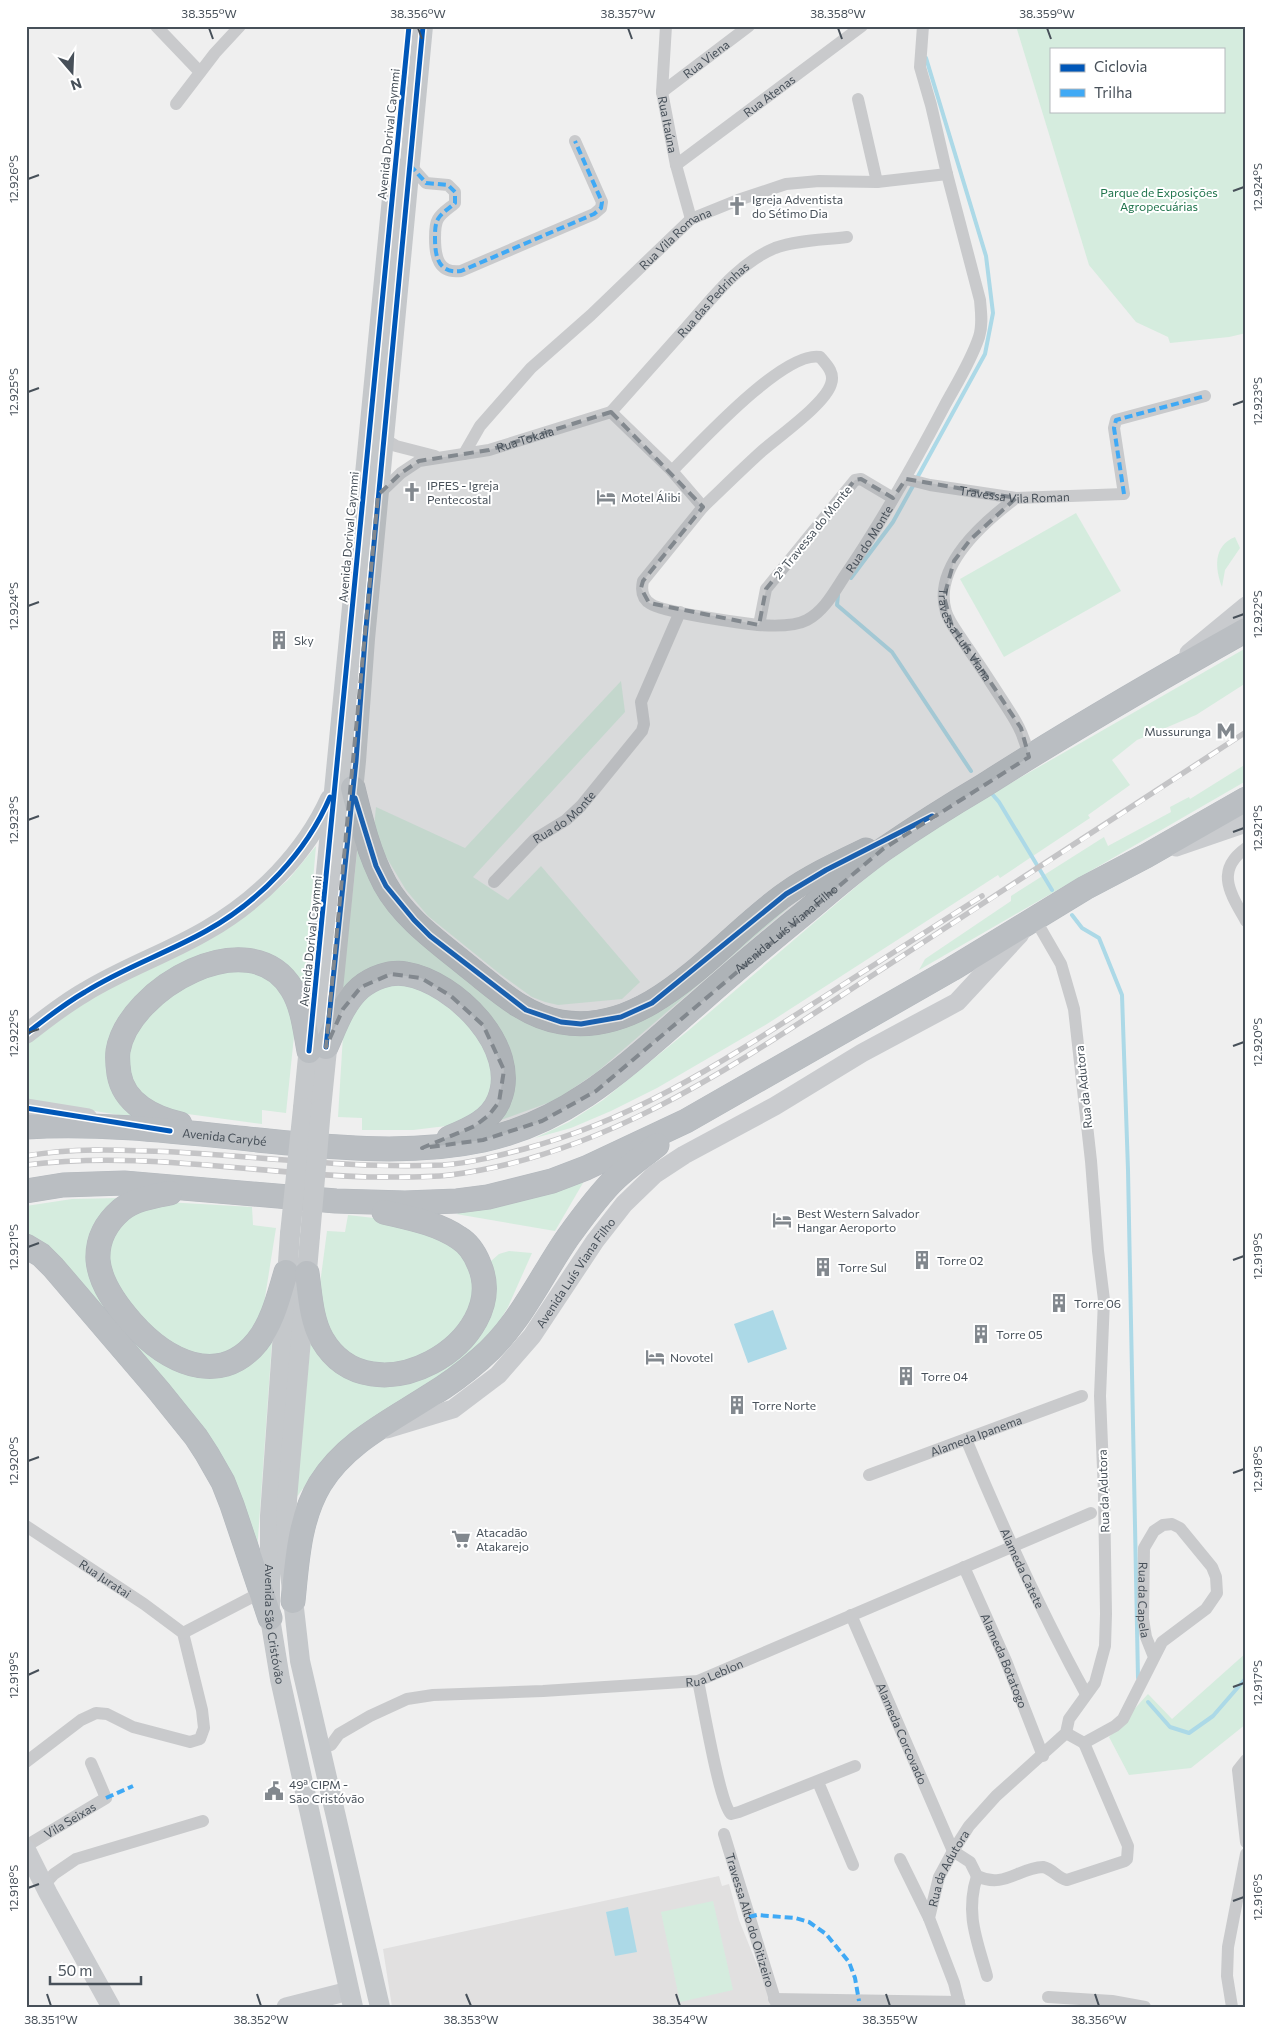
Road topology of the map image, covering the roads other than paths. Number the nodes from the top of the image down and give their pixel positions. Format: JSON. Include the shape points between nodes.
{"nodes":[{"id":1,"x":156,"y":26,"type":"edge"},
{"id":2,"x":240,"y":26,"type":"edge"},
{"id":3,"x":409,"y":26,"type":"edge"},
{"id":4,"x":422,"y":26,"type":"edge"},
{"id":5,"x":666,"y":26,"type":"edge"},
{"id":6,"x":748,"y":26,"type":"edge"},
{"id":7,"x":862,"y":26,"type":"edge"},
{"id":8,"x":923,"y":27,"type":"edge"},
{"id":9,"x":200,"y":72,"type":"junction"},
{"id":10,"x":662,"y":92,"type":"junction"},
{"id":11,"x":858,"y":99,"type":"dead end"},
{"id":12,"x":176,"y":104,"type":"dead end"},
{"id":13,"x":575,"y":141,"type":"dead end"},
{"id":14,"x":409,"y":164,"type":"junction"},
{"id":15,"x":676,"y":165,"type":"junction"},
{"id":16,"x":947,"y":174,"type":"junction"},
{"id":17,"x":877,"y":182,"type":"junction"},
{"id":18,"x":691,"y":219,"type":"junction"},
{"id":19,"x":847,"y":237,"type":"dead end"},
{"id":20,"x":1205,"y":396,"type":"dead end"},
{"id":21,"x":611,"y":412,"type":"junction"},
{"id":22,"x":384,"y":439,"type":"junction"},
{"id":23,"x":464,"y":454,"type":"junction"},
{"id":24,"x":438,"y":457,"type":"junction"},
{"id":25,"x":672,"y":471,"type":"junction"},
{"id":26,"x":910,"y":480,"type":"junction"},
{"id":27,"x":378,"y":495,"type":"junction"},
{"id":28,"x":893,"y":498,"type":"junction"},
{"id":29,"x":1016,"y":498,"type":"junction"},
{"id":30,"x":703,"y":507,"type":"junction"},
{"id":31,"x":1246,"y":606,"type":"edge"},
{"id":32,"x":680,"y":612,"type":"junction"},
{"id":33,"x":759,"y":625,"type":"junction"},
{"id":34,"x":1246,"y":630,"type":"edge"},
{"id":35,"x":1146,"y":686,"type":"junction"},
{"id":36,"x":1029,"y":757,"type":"junction"},
{"id":37,"x":344,"y":787,"type":"junction"},
{"id":38,"x":1246,"y":799,"type":"edge"},
{"id":39,"x":932,"y":816,"type":"junction"},
{"id":40,"x":1246,"y":823,"type":"edge"},
{"id":41,"x":1246,"y":848,"type":"edge"},
{"id":42,"x":1146,"y":856,"type":"junction"},
{"id":43,"x":494,"y":882,"type":"dead end"},
{"id":44,"x":1032,"y":921,"type":"junction"},
{"id":45,"x":1246,"y":921,"type":"edge"},
{"id":46,"x":26,"y":1034,"type":"edge"},
{"id":47,"x":318,"y":1049,"type":"junction"},
{"id":48,"x":26,"y":1108,"type":"edge"},
{"id":49,"x":312,"y":1108,"type":"junction"},
{"id":50,"x":686,"y":1121,"type":"junction"},
{"id":51,"x":26,"y":1127,"type":"edge"},
{"id":52,"x":170,"y":1131,"type":"junction"},
{"id":53,"x":238,"y":1138,"type":"junction"},
{"id":54,"x":422,"y":1148,"type":"junction"},
{"id":55,"x":194,"y":1188,"type":"junction"},
{"id":56,"x":26,"y":1191,"type":"edge"},
{"id":57,"x":336,"y":1201,"type":"junction"},
{"id":58,"x":26,"y":1246,"type":"edge"},
{"id":59,"x":296,"y":1272,"type":"junction"},
{"id":60,"x":1082,"y":1396,"type":"dead end"},
{"id":61,"x":362,"y":1439,"type":"junction"},
{"id":62,"x":966,"y":1439,"type":"junction"},
{"id":63,"x":869,"y":1475,"type":"dead end"},
{"id":64,"x":1091,"y":1513,"type":"dead end"},
{"id":65,"x":26,"y":1526,"type":"edge"},
{"id":66,"x":1012,"y":1546,"type":"junction"},
{"id":67,"x":964,"y":1567,"type":"junction"},
{"id":68,"x":260,"y":1593,"type":"junction"},
{"id":69,"x":293,"y":1601,"type":"junction"},
{"id":70,"x":851,"y":1615,"type":"junction"},
{"id":71,"x":270,"y":1618,"type":"junction"},
{"id":72,"x":183,"y":1633,"type":"junction"},
{"id":73,"x":1154,"y":1657,"type":"junction"},
{"id":74,"x":698,"y":1681,"type":"junction"},
{"id":75,"x":1086,"y":1694,"type":"junction"},
{"id":76,"x":1066,"y":1733,"type":"junction"},
{"id":77,"x":1084,"y":1743,"type":"junction"},
{"id":78,"x":321,"y":1748,"type":"junction"},
{"id":79,"x":1043,"y":1756,"type":"junction"},
{"id":80,"x":1246,"y":1760,"type":"edge"},
{"id":81,"x":26,"y":1762,"type":"edge"},
{"id":82,"x":91,"y":1763,"type":"dead end"},
{"id":83,"x":855,"y":1766,"type":"dead end"},
{"id":84,"x":818,"y":1782,"type":"junction"},
{"id":85,"x":203,"y":1821,"type":"dead end"},
{"id":86,"x":724,"y":1834,"type":"dead end"},
{"id":87,"x":1246,"y":1842,"type":"edge"},
{"id":88,"x":26,"y":1847,"type":"edge"},
{"id":89,"x":953,"y":1851,"type":"junction"},
{"id":90,"x":1246,"y":1854,"type":"edge"},
{"id":91,"x":900,"y":1859,"type":"dead end"},
{"id":92,"x":853,"y":1865,"type":"dead end"},
{"id":93,"x":26,"y":1876,"type":"edge"},
{"id":94,"x":977,"y":1876,"type":"junction"},
{"id":95,"x":46,"y":1889,"type":"junction"},
{"id":96,"x":929,"y":1918,"type":"junction"},
{"id":97,"x":987,"y":1976,"type":"dead end"},
{"id":98,"x":1048,"y":1997,"type":"dead end"},
{"id":99,"x":351,"y":1999,"type":"edge"},
{"id":100,"x":776,"y":2003,"type":"edge"},
{"id":101,"x":1112,"y":2004,"type":"edge"},
{"id":102,"x":960,"y":2005,"type":"edge"},
{"id":103,"x":111,"y":2007,"type":"edge"},
{"id":104,"x":286,"y":2007,"type":"edge"},
{"id":105,"x":380,"y":2007,"type":"edge"},
{"id":106,"x":1145,"y":2007,"type":"edge"},
{"id":107,"x":1232,"y":2007,"type":"edge"}],
"edges":[{"from":1,"to":9,"type":"street"},
{"from":2,"to":9,"type":"street"},
{"from":3,"to":37,"type":"main road","name":"Avenida Dorival Caymmi"},
{"from":4,"to":14,"type":"main road","name":"Avenida Dorival Caymmi"},
{"from":5,"to":10,"type":"street","name":"Rua Itaúna"},
{"from":6,"to":10,"type":"street","name":"Rua Viena"},
{"from":7,"to":15,"type":"street","name":"Rua Atenas"},
{"from":8,"to":16,"type":"street","via":[[920,67]]},
{"from":9,"to":12,"type":"street"},
{"from":10,"to":15,"type":"street","name":"Rua Itaúna"},
{"from":11,"to":17,"type":"street"},
{"from":13,"to":14,"type":"street","via":[[602,202],[601,208],[594,214],[455,272],[446,269],[436,259],[435,251],[437,219],[455,203],[455,192],[448,185],[426,183]]},
{"from":14,"to":22,"type":"main road","name":"Avenida Dorival Caymmi"},
{"from":15,"to":18,"type":"street","name":"Rua Itaúna"},
{"from":16,"to":17,"type":"street","name":"Rua Vila Romana"},
{"from":16,"to":26,"type":"street","name":"Rua do Monte","via":[[980,300],[980,336]]},
{"from":17,"to":18,"type":"street","name":"Rua Vila Romana","via":[[786,184]]},
{"from":18,"to":23,"type":"street","name":"Rua Vila Romana","via":[[531,368],[480,426]]},
{"from":19,"to":21,"type":"street","name":"Rua das Pedrinhas","via":[[789,244],[764,254],[742,269],[721,288]]},
{"from":20,"to":29,"type":"street","name":"Travessa Vila Roman","via":[[1116,420],[1114,428],[1124,494]]},
{"from":21,"to":23,"type":"street","name":"Rua Tokaia","via":[[511,444]]},
{"from":21,"to":25,"type":"street"},
{"from":22,"to":24,"type":"street","name":"Rua Tokaia","via":[[396,446]]},
{"from":22,"to":27,"type":"main road","name":"Avenida Dorival Caymmi"},
{"from":23,"to":24,"type":"street","name":"Rua Tokaia"},
{"from":24,"to":27,"type":"street","name":"Rua Tokaia","via":[[409,467]]},
{"from":25,"to":30,"type":"street"},
{"from":25,"to":30,"type":"street","via":[[749,395],[791,364],[814,356],[820,357],[830,368],[832,382],[822,398]]},
{"from":26,"to":28,"type":"street","name":"Rua do Monte"},
{"from":26,"to":29,"type":"street","name":"Travessa Vila Roman"},
{"from":27,"to":37,"type":"main road","name":"Avenida Dorival Caymmi"},
{"from":28,"to":33,"type":"street","name":"Rua do Monte","via":[[825,605],[798,624]]},
{"from":28,"to":33,"type":"street","name":"2ª Travessa do Monte","via":[[861,479],[855,480],[766,589]]},
{"from":29,"to":36,"type":"street","name":"Travessa Luís Viana","via":[[987,520],[954,561],[945,584],[944,597],[951,623],[1021,728]]},
{"from":30,"to":32,"type":"street","name":"Rua do Monte","via":[[643,581],[644,596],[649,603]]},
{"from":31,"to":35,"type":"main road","name":"Avenida Luís Viana Filho"},
{"from":32,"to":33,"type":"street","name":"Rua do Monte"},
{"from":32,"to":43,"type":"street","name":"Rua do Monte","via":[[641,702],[642,731],[581,806],[566,820],[535,839]]},
{"from":34,"to":35,"type":"highway","name":"Avenida Luís Viana Filho"},
{"from":35,"to":36,"type":"highway","name":"Avenida Luís Viana Filho"},
{"from":36,"to":39,"type":"highway","name":"Avenida Luís Viana Filho"},
{"from":37,"to":39,"type":"highway","via":[[386,886],[414,920],[526,1010],[561,1022],[581,1024],[622,1017],[652,1003],[786,894]]},
{"from":37,"to":46,"type":"main road","via":[[299,852],[256,895],[208,930],[84,992]]},
{"from":37,"to":47,"type":"main road","name":"Avenida Dorival Caymmi"},
{"from":38,"to":42,"type":"highway","name":"Avenida Luís Viana Filho"},
{"from":39,"to":54,"type":"highway","name":"Avenida Luís Viana Filho","via":[[858,868],[596,1091],[513,1132],[483,1140]]},
{"from":40,"to":42,"type":"main road","name":"Avenida Luís Viana Filho"},
{"from":41,"to":45,"type":"street","via":[[1238,854],[1227,873],[1230,893]]},
{"from":42,"to":44,"type":"highway","name":"Avenida Luís Viana Filho"},
{"from":44,"to":50,"type":"highway","name":"Avenida Luís Viana Filho"},
{"from":44,"to":61,"type":"main road","name":"Avenida Luís Viana Filho","via":[[957,1002],[684,1155],[645,1183],[595,1241],[532,1336],[498,1375],[464,1403],[444,1413],[400,1424]]},
{"from":44,"to":75,"type":"street","name":"Rua da Adutora","via":[[1061,964],[1074,1009],[1104,1289],[1100,1412],[1105,1646],[1100,1671]]},
{"from":47,"to":49,"type":"main road","name":"Avenida Dorival Caymmi"},
{"from":47,"to":53,"type":"highway","via":[[292,988],[268,966],[252,960],[219,961],[194,971],[167,986],[137,1013],[118,1052],[120,1080],[125,1091],[134,1102],[156,1116]]},
{"from":47,"to":54,"type":"highway","via":[[351,997],[376,978],[391,974],[421,978],[468,1008],[483,1025],[500,1057],[504,1086],[499,1102],[476,1126]]},
{"from":48,"to":52,"type":"main road"},
{"from":49,"to":59,"type":"main road","name":"Avenida São Cristóvão","bridge":true,"via":[[290,1234]]},
{"from":49,"to":59,"type":"main road","name":"Avenida São Cristóvão","bridge":true,"via":[[310,1236]]},
{"from":50,"to":57,"type":"highway","name":"Avenida Luís Viana Filho","via":[[586,1168],[521,1190],[431,1203]]},
{"from":50,"to":61,"type":"highway","via":[[628,1168],[600,1196],[567,1239],[522,1312],[496,1344],[451,1382]]},
{"from":51,"to":52,"type":"highway","name":"Avenida Carybé","via":[[91,1126]]},
{"from":52,"to":53,"type":"highway","name":"Avenida Carybé"},
{"from":53,"to":54,"type":"highway","name":"Avenida Carybé","via":[[324,1146]]},
{"from":55,"to":56,"type":"highway","via":[[95,1183]]},
{"from":55,"to":57,"type":"highway"},
{"from":55,"to":59,"type":"highway","via":[[136,1202],[122,1209],[102,1235],[98,1261],[102,1276],[116,1304],[141,1334],[167,1355],[196,1366],[221,1365],[234,1360],[257,1342]]},
{"from":57,"to":59,"type":"highway","via":[[413,1219],[460,1238],[476,1256],[482,1270],[485,1285],[482,1309],[456,1345],[426,1366],[394,1376],[364,1373],[339,1360],[322,1338]]},
{"from":58,"to":68,"type":"highway","via":[[53,1267],[196,1437],[223,1482]]},
{"from":59,"to":69,"type":"main road","name":"Avenida São Cristóvão","via":[[286,1538]]},
{"from":59,"to":71,"type":"main road","name":"Avenida São Cristóvão","via":[[270,1516]]},
{"from":60,"to":62,"type":"street","name":"Alameda Ipanema"},
{"from":61,"to":69,"type":"highway","via":[[333,1465],[311,1502],[298,1557]]},
{"from":62,"to":63,"type":"street","name":"Alameda Ipanema"},
{"from":62,"to":66,"type":"street","name":"Alameda Catete"},
{"from":64,"to":66,"type":"street","name":"Rua Leblon"},
{"from":65,"to":72,"type":"street","name":"Rua Juratai"},
{"from":66,"to":67,"type":"street","name":"Rua Leblon"},
{"from":66,"to":75,"type":"street","name":"Alameda Catete"},
{"from":67,"to":70,"type":"street","name":"Rua Leblon"},
{"from":67,"to":79,"type":"street","name":"Alameda Botatogo"},
{"from":68,"to":71,"type":"highway"},
{"from":68,"to":72,"type":"street"},
{"from":69,"to":78,"type":"main road","name":"Avenida São Cristóvão","via":[[300,1661]]},
{"from":70,"to":74,"type":"street","name":"Rua Leblon"},
{"from":70,"to":89,"type":"street","name":"Alameda Corcovado"},
{"from":71,"to":99,"type":"main road","name":"Avenida São Cristóvão","via":[[280,1679]]},
{"from":72,"to":81,"type":"street","via":[[202,1710],[204,1728],[200,1739],[190,1742],[96,1713],[81,1720]]},
{"from":73,"to":73,"type":"street","name":"Rua da Capela","via":[[1162,1642],[1206,1609],[1217,1593],[1212,1568],[1180,1528],[1172,1524],[1154,1531],[1144,1548],[1143,1619]]},
{"from":73,"to":77,"type":"street","name":"Rua da Capela","via":[[1123,1719]]},
{"from":74,"to":78,"type":"street","name":"Rua Leblon","via":[[407,1699],[370,1716]]},
{"from":74,"to":84,"type":"street","via":[[725,1805],[732,1814]]},
{"from":75,"to":76,"type":"street","name":"Rua da Adutora","via":[[1069,1719]]},
{"from":76,"to":77,"type":"street"},
{"from":76,"to":79,"type":"street","name":"Rua da Adutora"},
{"from":77,"to":94,"type":"street","via":[[1128,1846],[1127,1859],[1067,1880],[1043,1867],[1005,1880],[986,1880]]},
{"from":78,"to":105,"type":"main road","name":"Avenida São Cristóvão"},
{"from":79,"to":89,"type":"street","name":"Rua da Adutora","via":[[996,1796],[969,1826]]},
{"from":80,"to":87,"type":"street","via":[[1238,1770]]},
{"from":82,"to":88,"type":"street","name":"Vila Seixas","via":[[106,1798]]},
{"from":83,"to":84,"type":"street"},
{"from":84,"to":92,"type":"street"},
{"from":85,"to":95,"type":"street","via":[[76,1858],[54,1874]]},
{"from":86,"to":100,"type":"street","name":"Travessa Alto do Oitizeiro"},
{"from":88,"to":95,"type":"main road"},
{"from":89,"to":94,"type":"street","via":[[970,1862]]},
{"from":89,"to":96,"type":"street","name":"Rua da Adutora","via":[[939,1877]]},
{"from":90,"to":107,"type":"street","via":[[1228,1947],[1227,1976]]},
{"from":91,"to":96,"type":"street"},
{"from":93,"to":95,"type":"main road"},
{"from":94,"to":97,"type":"street","via":[[971,1894],[972,1917]]},
{"from":95,"to":103,"type":"main road"},
{"from":96,"to":102,"type":"street","name":"Rua da Adutora"},
{"from":98,"to":101,"type":"street"},
{"from":99,"to":104,"type":"main road"},
{"from":100,"to":102,"type":"street"},
{"from":101,"to":106,"type":"street"}]}
